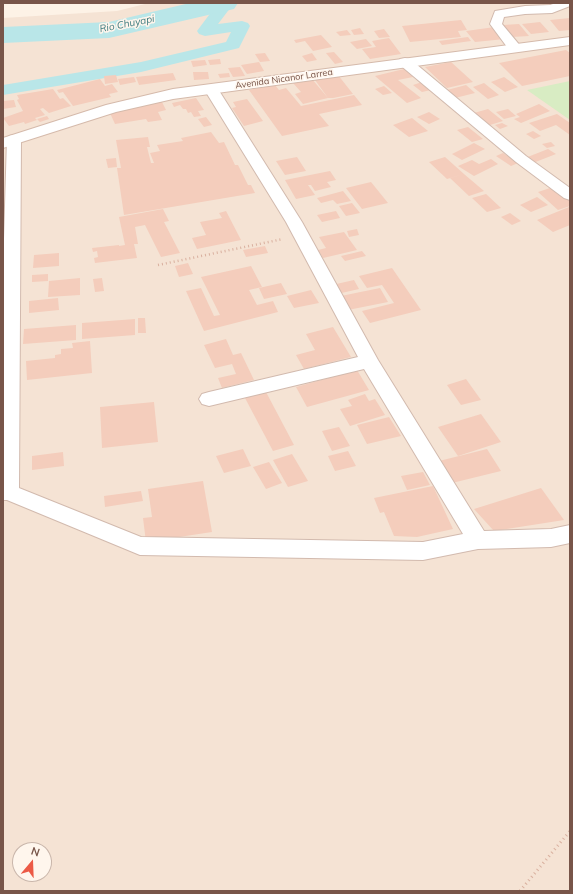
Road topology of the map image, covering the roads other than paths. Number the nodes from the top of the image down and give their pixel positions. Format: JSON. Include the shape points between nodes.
{"nodes":[{"id":1,"x":567,"y":3,"type":"edge"},
{"id":2,"x":570,"y":41,"type":"edge"},
{"id":3,"x":515,"y":48,"type":"junction"},
{"id":4,"x":405,"y":62,"type":"junction"},
{"id":5,"x":211,"y":89,"type":"junction"},
{"id":6,"x":8,"y":141,"type":"edge"},
{"id":7,"x":570,"y":195,"type":"edge"},
{"id":8,"x":369,"y":361,"type":"junction"},
{"id":9,"x":209,"y":399,"type":"dead end"},
{"id":10,"x":6,"y":405,"type":"edge"},
{"id":11,"x":6,"y":492,"type":"edge"},
{"id":12,"x":570,"y":534,"type":"edge"},
{"id":13,"x":478,"y":540,"type":"junction"}],
"edges":[{"from":1,"to":3,"type":"street","via":[[552,9],[499,14],[496,24]]},
{"from":2,"to":3,"type":"main road","name":"Avenida Nicanor Larrea"},
{"from":3,"to":4,"type":"main road","name":"Avenida Nicanor Larrea"},
{"from":4,"to":5,"type":"main road","name":"Avenida Nicanor Larrea"},
{"from":4,"to":7,"type":"street","via":[[526,163]]},
{"from":5,"to":6,"type":"main road","name":"Avenida Nicanor Larrea","via":[[173,94],[112,108]]},
{"from":5,"to":8,"type":"street","via":[[294,222]]},
{"from":6,"to":10,"type":"street"},
{"from":8,"to":9,"type":"street"},
{"from":8,"to":13,"type":"street"},
{"from":10,"to":11,"type":"street"},
{"from":11,"to":13,"type":"street","via":[[140,546],[423,551]]},
{"from":12,"to":13,"type":"street","via":[[551,538]]}]}
